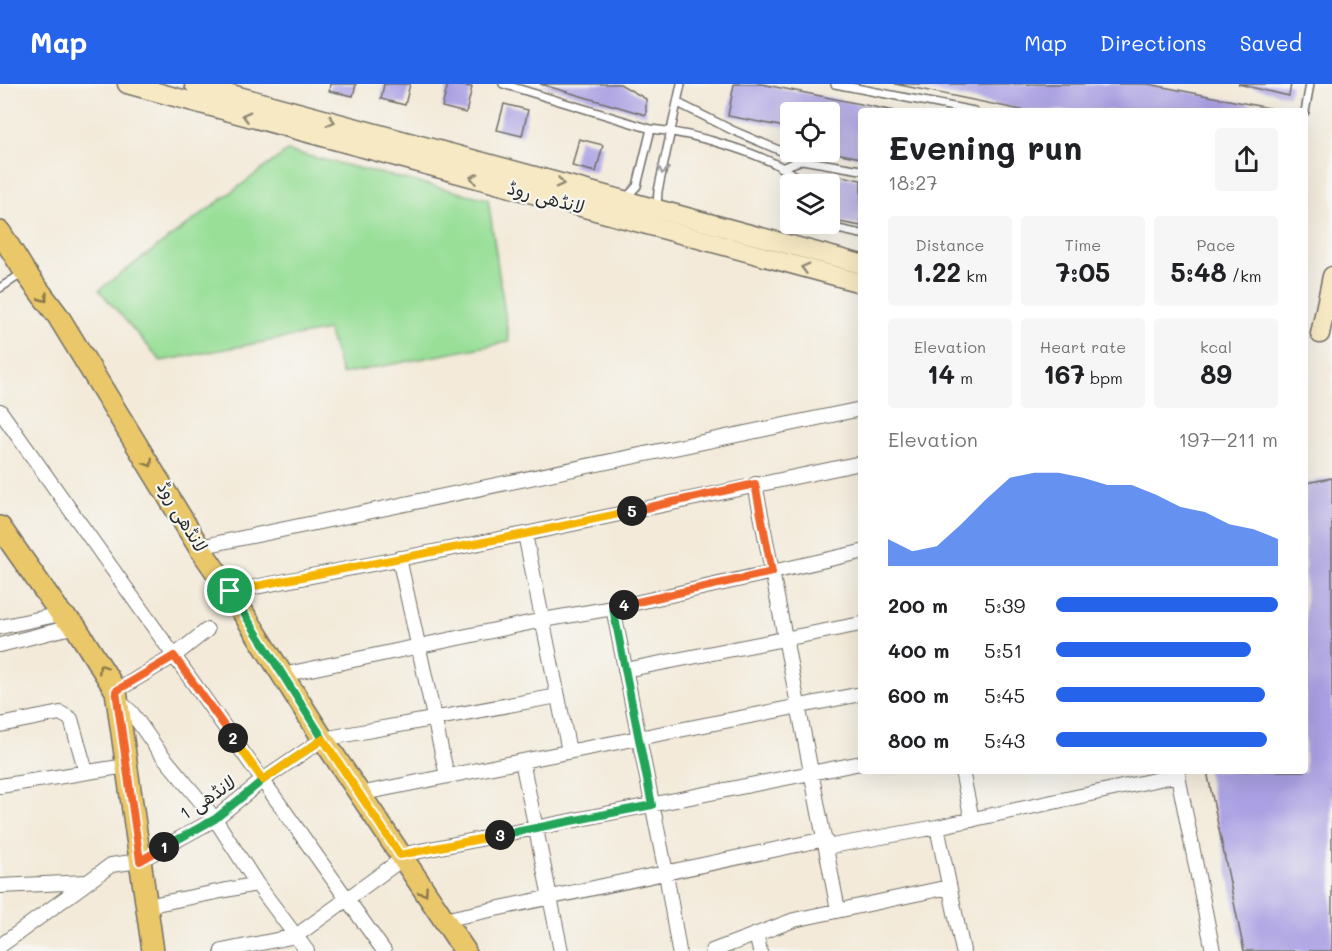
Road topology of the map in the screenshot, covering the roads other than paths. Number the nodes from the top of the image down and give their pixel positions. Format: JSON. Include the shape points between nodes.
{"nodes":[{"id":1,"x":127,"y":84,"type":"edge"},
{"id":2,"x":194,"y":84,"type":"edge"},
{"id":3,"x":503,"y":84,"type":"edge"},
{"id":4,"x":681,"y":84,"type":"edge"},
{"id":5,"x":835,"y":84,"type":"edge"},
{"id":6,"x":1310,"y":84,"type":"edge"},
{"id":7,"x":678,"y":103,"type":"junction"},
{"id":8,"x":959,"y":108,"type":"edge"},
{"id":9,"x":1306,"y":108,"type":"edge"},
{"id":10,"x":272,"y":114,"type":"junction"},
{"id":11,"x":651,"y":129,"type":"junction"},
{"id":12,"x":673,"y":131,"type":"junction"},
{"id":13,"x":780,"y":151,"type":"edge"},
{"id":14,"x":797,"y":162,"type":"edge"},
{"id":15,"x":814,"y":162,"type":"edge"},
{"id":16,"x":781,"y":168,"type":"junction"},
{"id":17,"x":858,"y":169,"type":"edge"},
{"id":18,"x":790,"y":174,"type":"edge"},
{"id":19,"x":621,"y":209,"type":"junction"},
{"id":20,"x":662,"y":210,"type":"junction"},
{"id":21,"x":840,"y":229,"type":"edge"},
{"id":22,"x":666,"y":230,"type":"junction"},
{"id":23,"x":0,"y":232,"type":"edge"},
{"id":24,"x":858,"y":233,"type":"edge"},
{"id":25,"x":858,"y":263,"type":"edge"},
{"id":26,"x":25,"y":272,"type":"junction"},
{"id":27,"x":1332,"y":276,"type":"edge"},
{"id":28,"x":858,"y":282,"type":"edge"},
{"id":29,"x":0,"y":288,"type":"edge"},
{"id":30,"x":1319,"y":327,"type":"edge"},
{"id":31,"x":858,"y":410,"type":"edge"},
{"id":32,"x":0,"y":411,"type":"edge"},
{"id":33,"x":858,"y":464,"type":"edge"},
{"id":34,"x":755,"y":484,"type":"junction"},
{"id":35,"x":0,"y":529,"type":"edge"},
{"id":36,"x":525,"y":534,"type":"junction"},
{"id":37,"x":199,"y":547,"type":"junction"},
{"id":38,"x":858,"y":553,"type":"edge"},
{"id":39,"x":399,"y":558,"type":"junction"},
{"id":40,"x":772,"y":572,"type":"junction"},
{"id":41,"x":230,"y":591,"type":"junction"},
{"id":42,"x":613,"y":608,"type":"junction"},
{"id":43,"x":68,"y":620,"type":"junction"},
{"id":44,"x":543,"y":620,"type":"junction"},
{"id":45,"x":858,"y":625,"type":"edge"},
{"id":46,"x":0,"y":627,"type":"edge"},
{"id":47,"x":207,"y":630,"type":"dead end"},
{"id":48,"x":785,"y":639,"type":"junction"},
{"id":49,"x":0,"y":645,"type":"edge"},
{"id":50,"x":419,"y":646,"type":"junction"},
{"id":51,"x":174,"y":656,"type":"junction"},
{"id":52,"x":625,"y":670,"type":"junction"},
{"id":53,"x":282,"y":675,"type":"junction"},
{"id":54,"x":858,"y":695,"type":"edge"},
{"id":55,"x":117,"y":696,"type":"junction"},
{"id":56,"x":558,"y":696,"type":"junction"},
{"id":57,"x":798,"y":707,"type":"junction"},
{"id":58,"x":435,"y":719,"type":"junction"},
{"id":59,"x":0,"y":725,"type":"edge"},
{"id":60,"x":639,"y":737,"type":"junction"},
{"id":61,"x":323,"y":739,"type":"junction"},
{"id":62,"x":569,"y":751,"type":"junction"},
{"id":63,"x":522,"y":761,"type":"junction"},
{"id":64,"x":858,"y":764,"type":"edge"},
{"id":65,"x":126,"y":766,"type":"junction"},
{"id":66,"x":86,"y":772,"type":"junction"},
{"id":67,"x":812,"y":773,"type":"junction"},
{"id":68,"x":963,"y":774,"type":"edge"},
{"id":69,"x":1173,"y":774,"type":"edge"},
{"id":70,"x":1177,"y":774,"type":"edge"},
{"id":71,"x":447,"y":776,"type":"junction"},
{"id":72,"x":263,"y":780,"type":"junction"},
{"id":73,"x":0,"y":786,"type":"edge"},
{"id":74,"x":359,"y":794,"type":"junction"},
{"id":75,"x":652,"y":805,"type":"junction"},
{"id":76,"x":215,"y":819,"type":"junction"},
{"id":77,"x":972,"y":820,"type":"junction"},
{"id":78,"x":937,"y":827,"type":"junction"},
{"id":79,"x":536,"y":828,"type":"junction"},
{"id":80,"x":825,"y":843,"type":"junction"},
{"id":81,"x":401,"y":857,"type":"junction"},
{"id":82,"x":140,"y":861,"type":"junction"},
{"id":83,"x":666,"y":873,"type":"junction"},
{"id":84,"x":87,"y":882,"type":"junction"},
{"id":85,"x":257,"y":884,"type":"junction"},
{"id":86,"x":0,"y":886,"type":"edge"},
{"id":87,"x":950,"y":887,"type":"junction"},
{"id":88,"x":550,"y":897,"type":"junction"},
{"id":89,"x":347,"y":899,"type":"junction"},
{"id":90,"x":146,"y":906,"type":"junction"},
{"id":91,"x":838,"y":910,"type":"junction"},
{"id":92,"x":443,"y":920,"type":"junction"},
{"id":93,"x":756,"y":934,"type":"junction"},
{"id":94,"x":296,"y":936,"type":"junction"},
{"id":95,"x":0,"y":946,"type":"edge"},
{"id":96,"x":153,"y":951,"type":"edge"},
{"id":97,"x":222,"y":951,"type":"edge"},
{"id":98,"x":307,"y":951,"type":"edge"},
{"id":99,"x":384,"y":951,"type":"edge"},
{"id":100,"x":465,"y":951,"type":"edge"},
{"id":101,"x":561,"y":951,"type":"edge"},
{"id":102,"x":679,"y":951,"type":"edge"},
{"id":103,"x":712,"y":951,"type":"edge"},
{"id":104,"x":760,"y":951,"type":"edge"},
{"id":105,"x":963,"y":951,"type":"edge"},
{"id":106,"x":1213,"y":951,"type":"edge"}],
"edges":[{"from":10,"to":1,"type":"main road","name":"لانڈھی روڈ","one_way":true},
{"from":2,"to":10,"type":"main road","name":"لانڈھی روڈ"},
{"from":3,"to":11,"type":"lane"},
{"from":4,"to":7,"type":"lane"},
{"from":5,"to":8,"type":"lane"},
{"from":6,"to":9,"type":"lane"},
{"from":7,"to":12,"type":"lane"},
{"from":7,"to":13,"type":"lane"},
{"from":10,"to":19,"type":"main road","name":"لانڈھی روڈ"},
{"from":11,"to":12,"type":"lane"},
{"from":11,"to":19,"type":"lane","via":[[637,186]]},
{"from":12,"to":16,"type":"lane","via":[[762,157]]},
{"from":12,"to":20,"type":"lane","one_way":true,"via":[[658,191]]},
{"from":14,"to":16,"type":"lane"},
{"from":15,"to":17,"type":"lane"},
{"from":16,"to":18,"type":"lane"},
{"from":19,"to":20,"type":"main road","name":"لانڈھی روڈ"},
{"from":19,"to":22,"type":"main road","name":"لانڈھی روڈ"},
{"from":20,"to":22,"type":"main road","via":[[659,220]]},
{"from":20,"to":25,"type":"main road","name":"لانڈھی روڈ"},
{"from":21,"to":24,"type":"lane"},
{"from":28,"to":22,"type":"main road","name":"لانڈھی روڈ","one_way":true},
{"from":23,"to":26,"type":"main road","name":"لانڈھی روڈ"},
{"from":26,"to":29,"type":"lane"},
{"from":26,"to":37,"type":"main road","name":"لانڈھی روڈ","one_way":true,"via":[[58,316]]},
{"from":27,"to":30,"type":"main road"},
{"from":31,"to":37,"type":"street"},
{"from":32,"to":51,"type":"street"},
{"from":33,"to":34,"type":"street"},
{"from":34,"to":36,"type":"street"},
{"from":34,"to":40,"type":"street"},
{"from":35,"to":43,"type":"main road"},
{"from":36,"to":39,"type":"street"},
{"from":36,"to":44,"type":"street"},
{"from":37,"to":41,"type":"main road","name":"لانڈھی روڈ"},
{"from":38,"to":40,"type":"street"},
{"from":39,"to":41,"type":"street"},
{"from":39,"to":50,"type":"street"},
{"from":40,"to":42,"type":"street"},
{"from":40,"to":48,"type":"street"},
{"from":41,"to":53,"type":"main road","name":"لانڈھی روڈ"},
{"from":42,"to":44,"type":"street"},
{"from":42,"to":52,"type":"street"},
{"from":43,"to":46,"type":"street"},
{"from":43,"to":49,"type":"street"},
{"from":55,"to":43,"type":"main road","one_way":true},
{"from":44,"to":50,"type":"street"},
{"from":44,"to":56,"type":"street"},
{"from":45,"to":48,"type":"street"},
{"from":47,"to":51,"type":"street"},
{"from":48,"to":52,"type":"street"},
{"from":48,"to":57,"type":"street"},
{"from":50,"to":53,"type":"street"},
{"from":50,"to":58,"type":"street"},
{"from":51,"to":55,"type":"street"},
{"from":51,"to":72,"type":"street"},
{"from":52,"to":60,"type":"street"},
{"from":53,"to":61,"type":"main road","name":"لانڈھی روڈ"},
{"from":54,"to":57,"type":"street"},
{"from":55,"to":65,"type":"main road"},
{"from":55,"to":76,"type":"street"},
{"from":56,"to":58,"type":"street"},
{"from":56,"to":62,"type":"street"},
{"from":57,"to":60,"type":"street"},
{"from":57,"to":67,"type":"street"},
{"from":58,"to":61,"type":"street"},
{"from":58,"to":71,"type":"street"},
{"from":59,"to":66,"type":"street","via":[[66,715],[71,719]]},
{"from":60,"to":62,"type":"street"},
{"from":60,"to":75,"type":"street"},
{"from":61,"to":72,"type":"street","name":"لانڈھی 1"},
{"from":61,"to":74,"type":"main road","name":"لانڈھی روڈ"},
{"from":62,"to":63,"type":"street"},
{"from":63,"to":71,"type":"street"},
{"from":63,"to":79,"type":"street"},
{"from":64,"to":67,"type":"street"},
{"from":65,"to":66,"type":"street"},
{"from":65,"to":82,"type":"main road"},
{"from":66,"to":73,"type":"street"},
{"from":67,"to":75,"type":"street"},
{"from":67,"to":80,"type":"street"},
{"from":68,"to":77,"type":"street"},
{"from":69,"to":77,"type":"street"},
{"from":70,"to":106,"type":"street"},
{"from":71,"to":74,"type":"street"},
{"from":72,"to":76,"type":"street","name":"لانڈھی 1"},
{"from":72,"to":89,"type":"street"},
{"from":74,"to":81,"type":"main road","name":"لانڈھی روڈ"},
{"from":75,"to":79,"type":"street"},
{"from":75,"to":83,"type":"street"},
{"from":76,"to":82,"type":"street","name":"لانڈھی 1"},
{"from":76,"to":85,"type":"street"},
{"from":77,"to":78,"type":"street"},
{"from":78,"to":80,"type":"street"},
{"from":78,"to":87,"type":"street"},
{"from":79,"to":81,"type":"street"},
{"from":79,"to":88,"type":"street"},
{"from":80,"to":83,"type":"street"},
{"from":80,"to":91,"type":"street"},
{"from":81,"to":89,"type":"street"},
{"from":81,"to":92,"type":"main road","name":"لانڈھی روڈ","one_way":true},
{"from":82,"to":84,"type":"street","via":[[111,865]]},
{"from":82,"to":90,"type":"main road"},
{"from":83,"to":88,"type":"street"},
{"from":83,"to":102,"type":"street"},
{"from":84,"to":86,"type":"street"},
{"from":84,"to":95,"type":"street"},
{"from":85,"to":90,"type":"street"},
{"from":85,"to":94,"type":"street"},
{"from":87,"to":91,"type":"street"},
{"from":87,"to":105,"type":"street"},
{"from":88,"to":92,"type":"street"},
{"from":88,"to":101,"type":"street"},
{"from":89,"to":94,"type":"street"},
{"from":89,"to":99,"type":"street"},
{"from":90,"to":96,"type":"main road"},
{"from":91,"to":93,"type":"street"},
{"from":92,"to":100,"type":"main road","name":"لانڈھی روڈ"},
{"from":93,"to":103,"type":"street"},
{"from":93,"to":104,"type":"street"},
{"from":94,"to":97,"type":"street"},
{"from":94,"to":98,"type":"street"}]}
